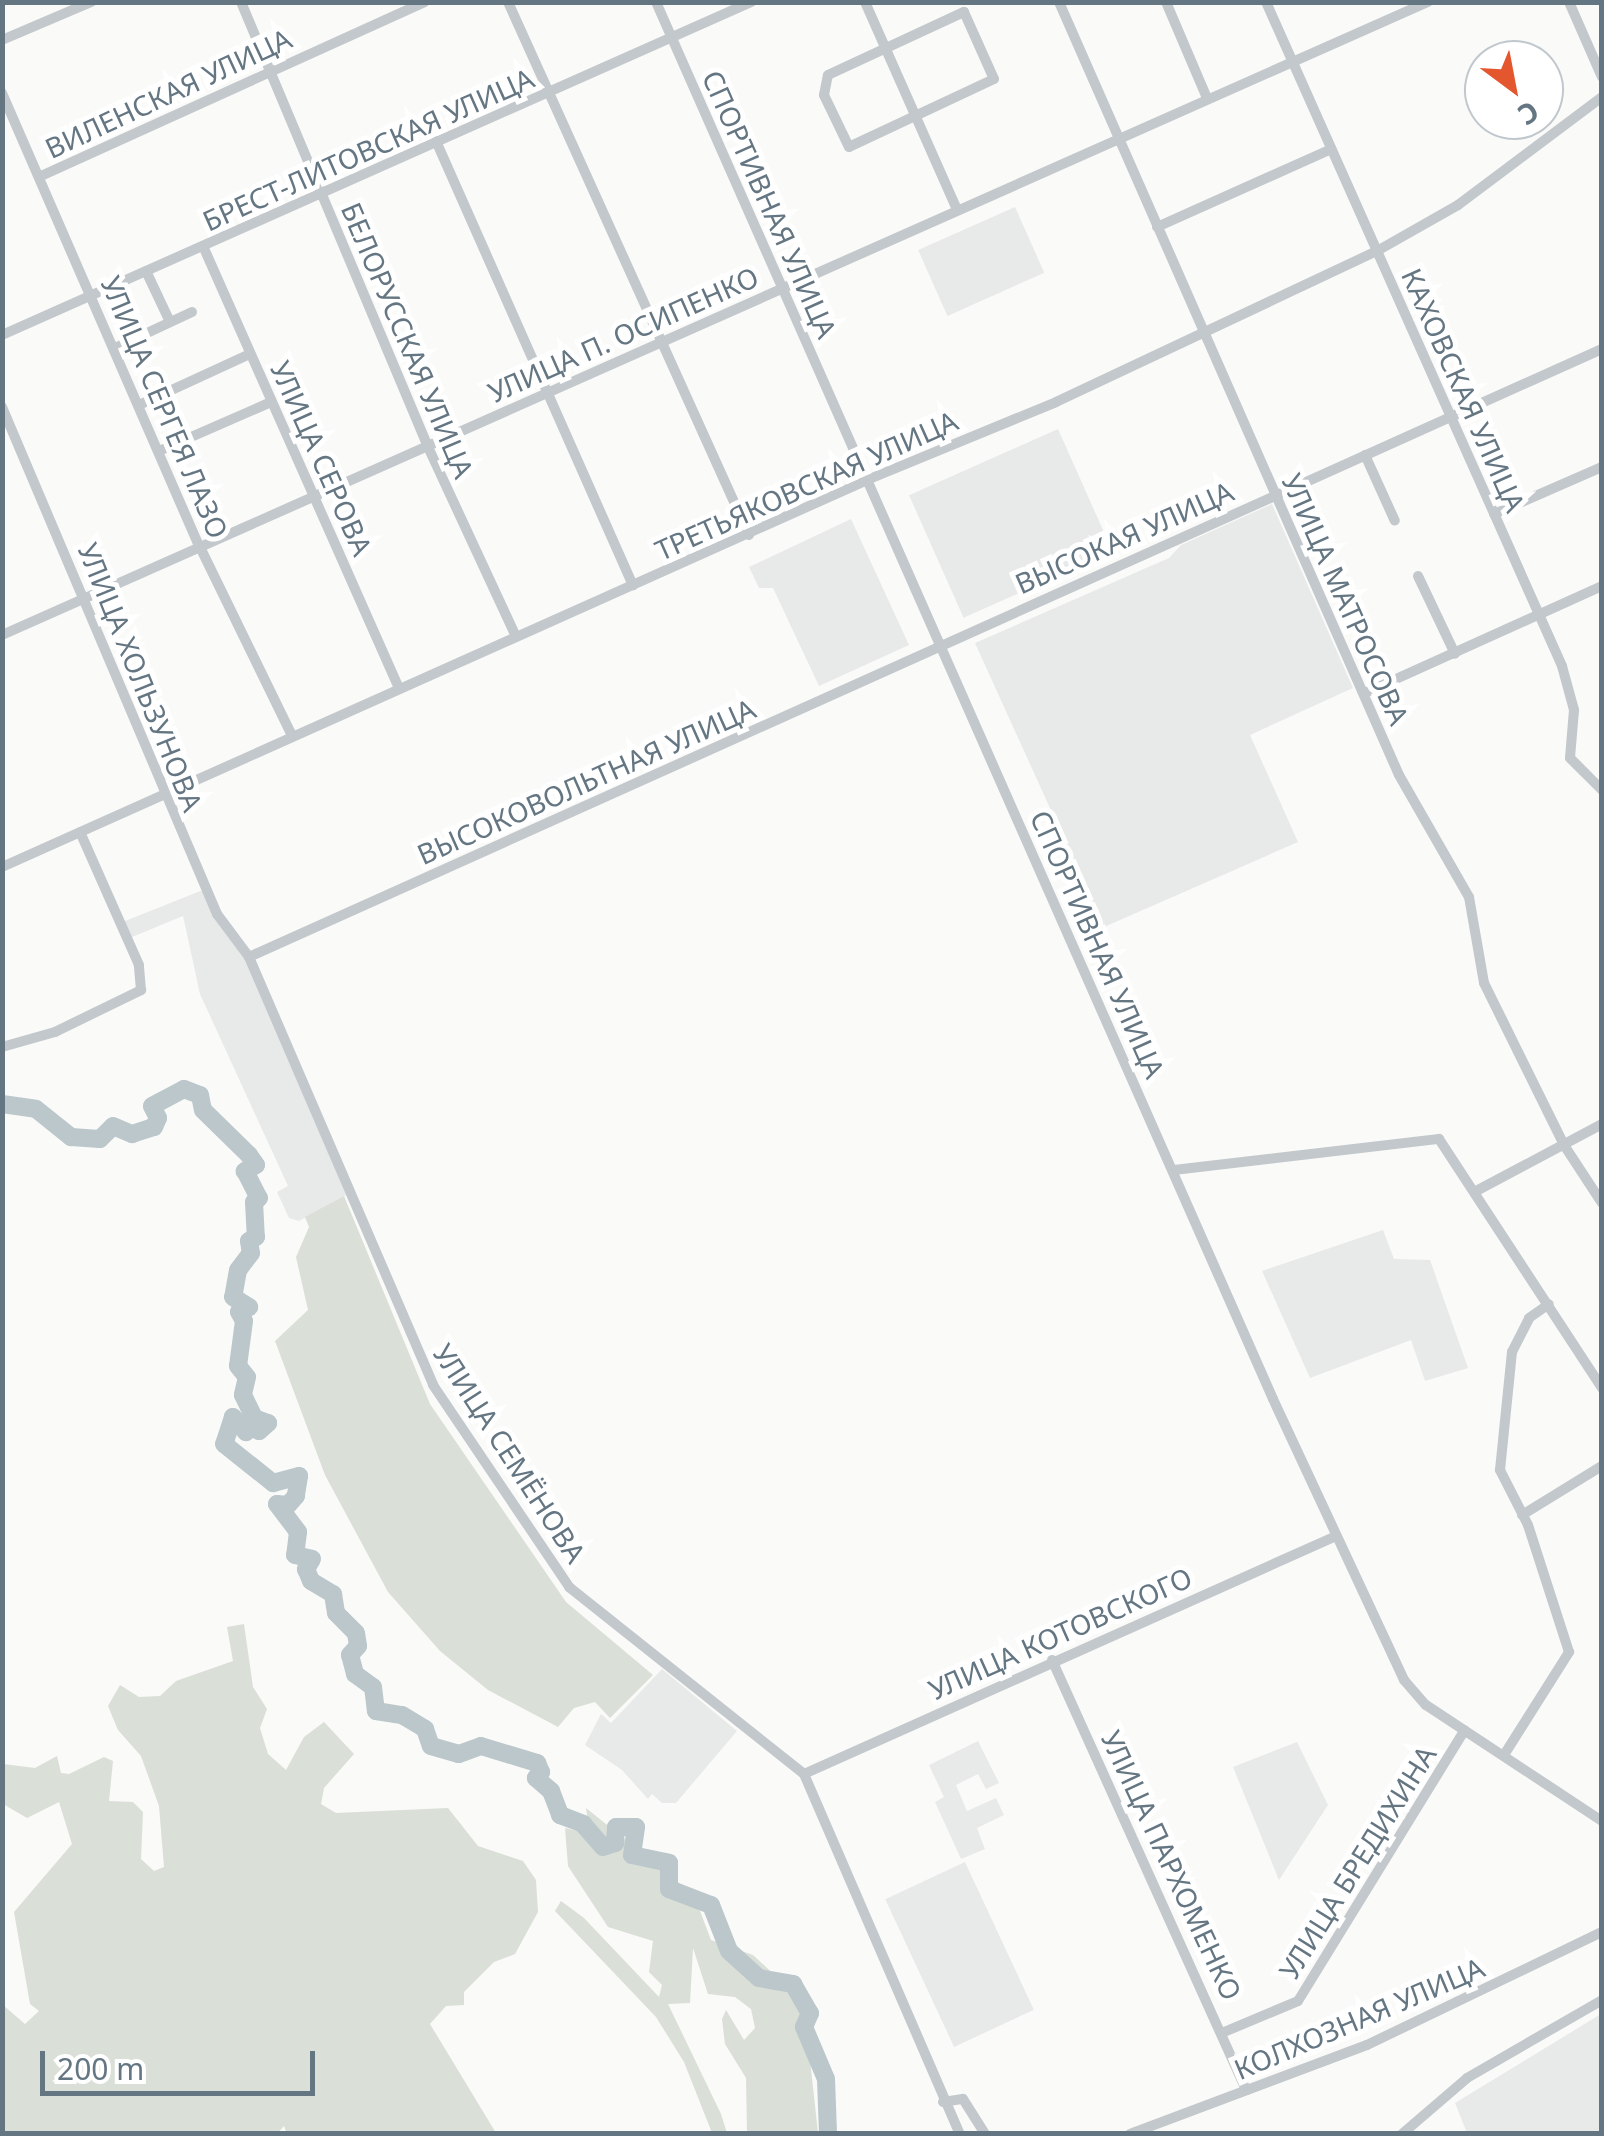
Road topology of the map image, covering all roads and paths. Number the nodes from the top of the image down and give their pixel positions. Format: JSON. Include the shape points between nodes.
{"nodes":[{"id":1,"x":91,"y":2,"type":"edge"},
{"id":2,"x":241,"y":2,"type":"edge"},
{"id":3,"x":424,"y":2,"type":"edge"},
{"id":4,"x":508,"y":2,"type":"edge"},
{"id":5,"x":656,"y":2,"type":"edge"},
{"id":6,"x":750,"y":2,"type":"edge"},
{"id":7,"x":865,"y":2,"type":"edge"},
{"id":8,"x":1166,"y":2,"type":"edge"},
{"id":9,"x":1266,"y":2,"type":"edge"},
{"id":10,"x":1428,"y":2,"type":"edge"},
{"id":11,"x":1570,"y":2,"type":"edge"},
{"id":12,"x":1060,"y":3,"type":"edge"},
{"id":13,"x":74,"y":6,"type":"edge"},
{"id":14,"x":672,"y":38,"type":"junction"},
{"id":15,"x":2,"y":40,"type":"edge"},
{"id":16,"x":889,"y":47,"type":"junction"},
{"id":17,"x":1294,"y":62,"type":"junction"},
{"id":18,"x":266,"y":71,"type":"junction"},
{"id":19,"x":1602,"y":76,"type":"edge"},
{"id":20,"x":2,"y":93,"type":"edge"},
{"id":21,"x":549,"y":94,"type":"junction"},
{"id":22,"x":1602,"y":97,"type":"edge"},
{"id":23,"x":1207,"y":98,"type":"junction"},
{"id":24,"x":918,"y":113,"type":"junction"},
{"id":25,"x":436,"y":141,"type":"junction"},
{"id":26,"x":1119,"y":141,"type":"junction"},
{"id":27,"x":1331,"y":149,"type":"junction"},
{"id":28,"x":41,"y":176,"type":"junction"},
{"id":29,"x":320,"y":193,"type":"junction"},
{"id":30,"x":958,"y":210,"type":"junction"},
{"id":31,"x":1157,"y":227,"type":"junction"},
{"id":32,"x":204,"y":246,"type":"junction"},
{"id":33,"x":1377,"y":251,"type":"junction"},
{"id":34,"x":146,"y":272,"type":"junction"},
{"id":35,"x":783,"y":287,"type":"junction"},
{"id":36,"x":92,"y":296,"type":"junction"},
{"id":37,"x":192,"y":312,"type":"dead end"},
{"id":38,"x":170,"y":322,"type":"junction"},
{"id":39,"x":1203,"y":332,"type":"junction"},
{"id":40,"x":2,"y":334,"type":"edge"},
{"id":41,"x":662,"y":344,"type":"junction"},
{"id":42,"x":115,"y":348,"type":"junction"},
{"id":43,"x":1602,"y":350,"type":"edge"},
{"id":44,"x":250,"y":354,"type":"junction"},
{"id":45,"x":546,"y":394,"type":"junction"},
{"id":46,"x":271,"y":402,"type":"junction"},
{"id":47,"x":139,"y":405,"type":"junction"},
{"id":48,"x":2,"y":407,"type":"edge"},
{"id":49,"x":1452,"y":417,"type":"junction"},
{"id":50,"x":428,"y":447,"type":"junction"},
{"id":51,"x":159,"y":451,"type":"junction"},
{"id":52,"x":1365,"y":455,"type":"junction"},
{"id":53,"x":1602,"y":467,"type":"edge"},
{"id":54,"x":867,"y":480,"type":"junction"},
{"id":55,"x":1276,"y":494,"type":"junction"},
{"id":56,"x":314,"y":498,"type":"junction"},
{"id":57,"x":1494,"y":514,"type":"junction"},
{"id":58,"x":1395,"y":521,"type":"dead end"},
{"id":59,"x":749,"y":535,"type":"junction"},
{"id":60,"x":199,"y":545,"type":"junction"},
{"id":61,"x":1418,"y":576,"type":"dead end"},
{"id":62,"x":633,"y":585,"type":"junction"},
{"id":63,"x":1602,"y":586,"type":"edge"},
{"id":64,"x":86,"y":598,"type":"junction"},
{"id":65,"x":1538,"y":615,"type":"junction"},
{"id":66,"x":2,"y":636,"type":"edge"},
{"id":67,"x":516,"y":637,"type":"junction"},
{"id":68,"x":940,"y":644,"type":"junction"},
{"id":69,"x":1455,"y":654,"type":"junction"},
{"id":70,"x":400,"y":688,"type":"junction"},
{"id":71,"x":1365,"y":693,"type":"junction"},
{"id":72,"x":292,"y":736,"type":"junction"},
{"id":73,"x":1602,"y":790,"type":"edge"},
{"id":74,"x":164,"y":794,"type":"junction"},
{"id":75,"x":80,"y":832,"type":"junction"},
{"id":76,"x":2,"y":867,"type":"edge"},
{"id":77,"x":249,"y":957,"type":"junction"},
{"id":78,"x":2,"y":1048,"type":"edge"},
{"id":79,"x":1602,"y":1124,"type":"edge"},
{"id":80,"x":1564,"y":1146,"type":"junction"},
{"id":81,"x":1174,"y":1170,"type":"junction"},
{"id":82,"x":1478,"y":1190,"type":"junction"},
{"id":83,"x":1602,"y":1203,"type":"edge"},
{"id":84,"x":1549,"y":1304,"type":"junction"},
{"id":85,"x":1602,"y":1388,"type":"edge"},
{"id":86,"x":1602,"y":1466,"type":"edge"},
{"id":87,"x":1522,"y":1516,"type":"junction"},
{"id":88,"x":1336,"y":1536,"type":"junction"},
{"id":89,"x":1052,"y":1660,"type":"junction"},
{"id":90,"x":1465,"y":1730,"type":"junction"},
{"id":91,"x":1504,"y":1755,"type":"junction"},
{"id":92,"x":804,"y":1774,"type":"junction"},
{"id":93,"x":1602,"y":1821,"type":"edge"},
{"id":94,"x":1602,"y":1932,"type":"edge"},
{"id":95,"x":1602,"y":2000,"type":"edge"},
{"id":96,"x":1224,"y":2032,"type":"junction"},
{"id":97,"x":1246,"y":2090,"type":"junction"},
{"id":98,"x":943,"y":2102,"type":"junction"},
{"id":99,"x":960,"y":2134,"type":"edge"},
{"id":100,"x":985,"y":2134,"type":"edge"},
{"id":101,"x":1130,"y":2134,"type":"edge"},
{"id":102,"x":1402,"y":2134,"type":"edge"}],
"edges":[{"from":1,"to":13,"type":"street"},
{"from":2,"to":18,"type":"street","name":"БЕЛОРУССКАЯ УЛИЦА"},
{"from":3,"to":18,"type":"street","name":"ВИЛЕНСКАЯ УЛИЦА"},
{"from":4,"to":21,"type":"street"},
{"from":5,"to":14,"type":"street","name":"СПОРТИВНАЯ УЛИЦА"},
{"from":6,"to":14,"type":"street","name":"БРЕСТ-ЛИТОВСКАЯ УЛИЦА"},
{"from":7,"to":16,"type":"street"},
{"from":8,"to":23,"type":"street"},
{"from":9,"to":17,"type":"street","name":"КАХОВСКАЯ УЛИЦА"},
{"from":10,"to":17,"type":"street","name":"УЛИЦА П. ОСИПЕНКО"},
{"from":11,"to":19,"type":"street"},
{"from":12,"to":26,"type":"street","name":"УЛИЦА МАТРОСОВА"},
{"from":13,"to":15,"type":"street"},
{"from":14,"to":21,"type":"street","name":"БРЕСТ-ЛИТОВСКАЯ УЛИЦА"},
{"from":14,"to":35,"type":"street","name":"СПОРТИВНАЯ УЛИЦА"},
{"from":16,"to":24,"type":"street"},
{"from":16,"to":24,"type":"street","via":[[828,75],[824,95],[849,146]]},
{"from":16,"to":24,"type":"street","via":[[964,12],[994,79]]},
{"from":17,"to":23,"type":"street","name":"УЛИЦА П. ОСИПЕНКО"},
{"from":17,"to":27,"type":"street","name":"КАХОВСКАЯ УЛИЦА"},
{"from":18,"to":28,"type":"street","name":"ВИЛЕНСКАЯ УЛИЦА"},
{"from":18,"to":29,"type":"street","name":"БЕЛОРУССКАЯ УЛИЦА"},
{"from":20,"to":28,"type":"street","name":"УЛИЦА СЕРГЕЯ ЛАЗО"},
{"from":21,"to":25,"type":"street","name":"БРЕСТ-ЛИТОВСКАЯ УЛИЦА"},
{"from":21,"to":41,"type":"street"},
{"from":22,"to":33,"type":"street","name":"ТРЕТЬЯКОВСКАЯ УЛИЦА","via":[[1458,204]]},
{"from":23,"to":26,"type":"street","name":"УЛИЦА П. ОСИПЕНКО"},
{"from":24,"to":30,"type":"street"},
{"from":25,"to":29,"type":"street","name":"БРЕСТ-ЛИТОВСКАЯ УЛИЦА"},
{"from":25,"to":45,"type":"street"},
{"from":26,"to":30,"type":"street","name":"УЛИЦА П. ОСИПЕНКО"},
{"from":26,"to":31,"type":"street","name":"УЛИЦА МАТРОСОВА"},
{"from":27,"to":31,"type":"street"},
{"from":27,"to":33,"type":"street","name":"КАХОВСКАЯ УЛИЦА"},
{"from":28,"to":36,"type":"street","name":"УЛИЦА СЕРГЕЯ ЛАЗО"},
{"from":29,"to":32,"type":"street","name":"БРЕСТ-ЛИТОВСКАЯ УЛИЦА"},
{"from":29,"to":50,"type":"street","name":"БЕЛОРУССКАЯ УЛИЦА"},
{"from":30,"to":35,"type":"street","name":"УЛИЦА П. ОСИПЕНКО"},
{"from":31,"to":39,"type":"street","name":"УЛИЦА МАТРОСОВА"},
{"from":32,"to":34,"type":"street","name":"БРЕСТ-ЛИТОВСКАЯ УЛИЦА"},
{"from":32,"to":44,"type":"street","name":"УЛИЦА СЕРОВА"},
{"from":33,"to":39,"type":"street","name":"ТРЕТЬЯКОВСКАЯ УЛИЦА"},
{"from":33,"to":49,"type":"street","name":"КАХОВСКАЯ УЛИЦА"},
{"from":34,"to":36,"type":"street","name":"БРЕСТ-ЛИТОВСКАЯ УЛИЦА"},
{"from":34,"to":38,"type":"street"},
{"from":35,"to":41,"type":"street","name":"УЛИЦА П. ОСИПЕНКО"},
{"from":35,"to":54,"type":"street","name":"СПОРТИВНАЯ УЛИЦА"},
{"from":36,"to":40,"type":"street","name":"БРЕСТ-ЛИТОВСКАЯ УЛИЦА"},
{"from":36,"to":42,"type":"street","name":"УЛИЦА СЕРГЕЯ ЛАЗО"},
{"from":37,"to":38,"type":"street"},
{"from":38,"to":42,"type":"street"},
{"from":39,"to":54,"type":"street","name":"ТРЕТЬЯКОВСКАЯ УЛИЦА"},
{"from":39,"to":55,"type":"street","name":"УЛИЦА МАТРОСОВА"},
{"from":41,"to":45,"type":"street","name":"УЛИЦА П. ОСИПЕНКО"},
{"from":41,"to":59,"type":"street"},
{"from":42,"to":47,"type":"street","name":"УЛИЦА СЕРГЕЯ ЛАЗО"},
{"from":43,"to":49,"type":"street","name":"ВЫСОКАЯ УЛИЦА"},
{"from":44,"to":46,"type":"street","name":"УЛИЦА СЕРОВА"},
{"from":44,"to":47,"type":"street"},
{"from":45,"to":50,"type":"street","name":"УЛИЦА П. ОСИПЕНКО"},
{"from":45,"to":62,"type":"street"},
{"from":46,"to":51,"type":"street"},
{"from":46,"to":56,"type":"street","name":"УЛИЦА СЕРОВА"},
{"from":47,"to":51,"type":"street","name":"УЛИЦА СЕРГЕЯ ЛАЗО"},
{"from":48,"to":64,"type":"street","name":"УЛИЦА ХОЛЬЗУНОВА"},
{"from":49,"to":52,"type":"street","name":"ВЫСОКАЯ УЛИЦА"},
{"from":49,"to":57,"type":"street","name":"КАХОВСКАЯ УЛИЦА"},
{"from":50,"to":56,"type":"street","name":"УЛИЦА П. ОСИПЕНКО"},
{"from":50,"to":67,"type":"street","name":"БЕЛОРУССКАЯ УЛИЦА"},
{"from":51,"to":60,"type":"street","name":"УЛИЦА СЕРГЕЯ ЛАЗО"},
{"from":52,"to":55,"type":"street","name":"ВЫСОКАЯ УЛИЦА"},
{"from":52,"to":58,"type":"street"},
{"from":53,"to":57,"type":"street"},
{"from":54,"to":59,"type":"street","name":"ТРЕТЬЯКОВСКАЯ УЛИЦА"},
{"from":54,"to":68,"type":"street","name":"СПОРТИВНАЯ УЛИЦА"},
{"from":55,"to":68,"type":"street","name":"ВЫСОКАЯ УЛИЦА"},
{"from":55,"to":71,"type":"street","name":"УЛИЦА МАТРОСОВА"},
{"from":56,"to":60,"type":"street","name":"УЛИЦА П. ОСИПЕНКО"},
{"from":56,"to":70,"type":"street","name":"УЛИЦА СЕРОВА"},
{"from":57,"to":65,"type":"street","name":"КАХОВСКАЯ УЛИЦА"},
{"from":59,"to":62,"type":"street","name":"ТРЕТЬЯКОВСКАЯ УЛИЦА"},
{"from":60,"to":64,"type":"street","name":"УЛИЦА П. ОСИПЕНКО"},
{"from":60,"to":72,"type":"street","name":"УЛИЦА СЕРГЕЯ ЛАЗО"},
{"from":61,"to":69,"type":"street"},
{"from":62,"to":67,"type":"street","name":"ТРЕТЬЯКОВСКАЯ УЛИЦА"},
{"from":63,"to":65,"type":"street"},
{"from":64,"to":66,"type":"street","name":"УЛИЦА П. ОСИПЕНКО"},
{"from":64,"to":74,"type":"street","name":"УЛИЦА ХОЛЬЗУНОВА"},
{"from":65,"to":69,"type":"street"},
{"from":65,"to":73,"type":"street","name":"КАХОВСКАЯ УЛИЦА","via":[[1572,696],[1570,758]]},
{"from":67,"to":70,"type":"street","name":"ТРЕТЬЯКОВСКАЯ УЛИЦА"},
{"from":68,"to":77,"type":"street","name":"ВЫСОКОВОЛЬТНАЯ УЛИЦА"},
{"from":68,"to":81,"type":"street","name":"СПОРТИВНАЯ УЛИЦА"},
{"from":69,"to":71,"type":"street"},
{"from":70,"to":72,"type":"street","name":"ТРЕТЬЯКОВСКАЯ УЛИЦА"},
{"from":71,"to":80,"type":"street","name":"УЛИЦА МАТРОСОВА","via":[[1410,796],[1469,897],[1484,983]]},
{"from":72,"to":74,"type":"street","name":"ТРЕТЬЯКОВСКАЯ УЛИЦА"},
{"from":74,"to":75,"type":"street","name":"ТРЕТЬЯКОВСКАЯ УЛИЦА"},
{"from":74,"to":77,"type":"street","name":"УЛИЦА ХОЛЬЗУНОВА","via":[[217,914]]},
{"from":75,"to":76,"type":"street","name":"ТРЕТЬЯКОВСКАЯ УЛИЦА"},
{"from":75,"to":78,"type":"street","via":[[139,965],[142,990],[55,1032]]},
{"from":77,"to":92,"type":"street","name":"УЛИЦА СЕМЁНОВА","via":[[413,1344],[473,1450],[590,1609]]},
{"from":79,"to":80,"type":"street"},
{"from":80,"to":82,"type":"street"},
{"from":80,"to":83,"type":"street","name":"УЛИЦА МАТРОСОВА"},
{"from":81,"to":82,"type":"street","via":[[1432,1136]]},
{"from":81,"to":88,"type":"street","name":"СПОРТИВНАЯ УЛИЦА"},
{"from":82,"to":84,"type":"street"},
{"from":84,"to":85,"type":"street"},
{"from":84,"to":87,"type":"street","via":[[1529,1318],[1512,1352],[1500,1470]]},
{"from":86,"to":87,"type":"street"},
{"from":87,"to":91,"type":"street","via":[[1569,1652]]},
{"from":88,"to":89,"type":"street","name":"УЛИЦА КОТОВСКОГО"},
{"from":88,"to":90,"type":"street","name":"СПОРТИВНАЯ УЛИЦА","via":[[1408,1687]]},
{"from":89,"to":92,"type":"street","name":"УЛИЦА КОТОВСКОГО"},
{"from":89,"to":96,"type":"street","name":"УЛИЦА ПАРХОМЕНКО"},
{"from":90,"to":91,"type":"street","name":"СПОРТИВНАЯ УЛИЦА"},
{"from":90,"to":96,"type":"street","name":"УЛИЦА БРЕДИХИНА","via":[[1298,2001]]},
{"from":91,"to":93,"type":"street","name":"СПОРТИВНАЯ УЛИЦА"},
{"from":92,"to":98,"type":"street"},
{"from":94,"to":97,"type":"street","name":"КОЛХОЗНАЯ УЛИЦА","via":[[1367,2045]]},
{"from":95,"to":102,"type":"street","via":[[1467,2078]]},
{"from":96,"to":97,"type":"street","name":"УЛИЦА ПАРХОМЕНКО"},
{"from":97,"to":101,"type":"street","name":"КОЛХОЗНАЯ УЛИЦА"},
{"from":98,"to":99,"type":"street"},
{"from":98,"to":100,"type":"street","via":[[963,2099]]}]}
